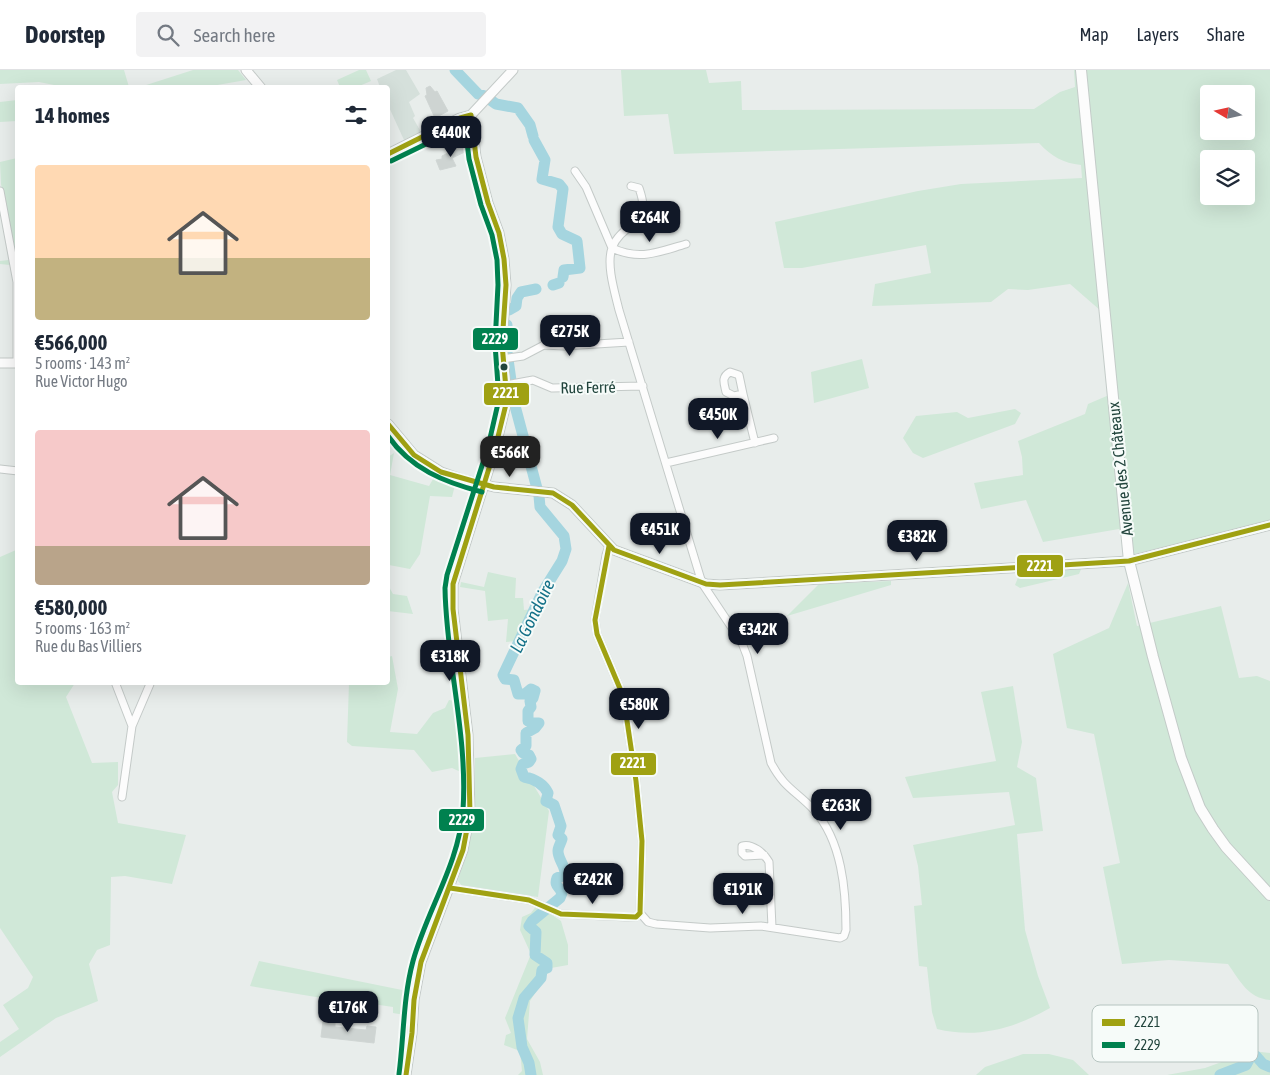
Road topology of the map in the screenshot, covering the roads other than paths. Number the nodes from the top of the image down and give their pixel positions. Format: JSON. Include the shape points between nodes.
{"nodes":[{"id":1,"x":246,"y":70,"type":"edge"},
{"id":2,"x":513,"y":70,"type":"edge"},
{"id":3,"x":1082,"y":70,"type":"edge"},
{"id":4,"x":258,"y":85,"type":"edge"},
{"id":5,"x":471,"y":115,"type":"junction"},
{"id":6,"x":390,"y":153,"type":"edge"},
{"id":7,"x":575,"y":171,"type":"dead end"},
{"id":8,"x":631,"y":186,"type":"dead end"},
{"id":9,"x":0,"y":191,"type":"edge"},
{"id":10,"x":686,"y":244,"type":"dead end"},
{"id":11,"x":612,"y":248,"type":"junction"},
{"id":12,"x":15,"y":271,"type":"edge"},
{"id":13,"x":629,"y":342,"type":"junction"},
{"id":14,"x":506,"y":358,"type":"junction"},
{"id":15,"x":0,"y":363,"type":"edge"},
{"id":16,"x":15,"y":363,"type":"edge"},
{"id":17,"x":510,"y":384,"type":"junction"},
{"id":18,"x":643,"y":386,"type":"junction"},
{"id":19,"x":742,"y":394,"type":"dead end"},
{"id":20,"x":390,"y":427,"type":"edge"},
{"id":21,"x":774,"y":438,"type":"dead end"},
{"id":22,"x":754,"y":443,"type":"junction"},
{"id":23,"x":666,"y":464,"type":"junction"},
{"id":24,"x":0,"y":469,"type":"edge"},
{"id":25,"x":15,"y":471,"type":"edge"},
{"id":26,"x":484,"y":485,"type":"junction"},
{"id":27,"x":1270,"y":525,"type":"edge"},
{"id":28,"x":609,"y":546,"type":"junction"},
{"id":29,"x":1129,"y":561,"type":"junction"},
{"id":30,"x":702,"y":583,"type":"junction"},
{"id":31,"x":116,"y":685,"type":"edge"},
{"id":32,"x":150,"y":685,"type":"edge"},
{"id":33,"x":132,"y":726,"type":"junction"},
{"id":34,"x":122,"y":797,"type":"dead end"},
{"id":35,"x":764,"y":855,"type":"dead end"},
{"id":36,"x":450,"y":888,"type":"junction"},
{"id":37,"x":1270,"y":895,"type":"edge"},
{"id":38,"x":640,"y":913,"type":"junction"},
{"id":39,"x":772,"y":927,"type":"junction"},
{"id":40,"x":406,"y":1075,"type":"edge"}],
"edges":[{"from":1,"to":4,"type":"street"},
{"from":2,"to":5,"type":"street"},
{"from":3,"to":29,"type":"main road","name":"Avenue des 2 Châteaux"},
{"from":5,"to":6,"type":"street"},
{"from":5,"to":14,"type":"street","via":[[476,157],[503,252],[506,285],[502,333]]},
{"from":7,"to":11,"type":"street","via":[[586,187]]},
{"from":8,"to":11,"type":"street","via":[[639,188],[644,213]]},
{"from":9,"to":12,"type":"street"},
{"from":10,"to":11,"type":"street","via":[[640,256],[626,255]]},
{"from":11,"to":13,"type":"street","via":[[612,278]]},
{"from":13,"to":14,"type":"street","via":[[544,346],[523,356]]},
{"from":13,"to":18,"type":"street"},
{"from":14,"to":17,"type":"street"},
{"from":15,"to":16,"type":"street"},
{"from":17,"to":18,"type":"street","name":"Rue Ferré","via":[[534,380],[552,388]]},
{"from":17,"to":26,"type":"street"},
{"from":18,"to":23,"type":"street"},
{"from":19,"to":22,"type":"street"},
{"from":20,"to":26,"type":"street","via":[[404,445],[425,463]]},
{"from":21,"to":22,"type":"street"},
{"from":22,"to":23,"type":"street"},
{"from":23,"to":30,"type":"street"},
{"from":24,"to":25,"type":"street"},
{"from":26,"to":28,"type":"street","via":[[554,493],[566,500]]},
{"from":26,"to":36,"type":"street","via":[[452,589],[468,735],[471,795],[463,850]]},
{"from":27,"to":29,"type":"street"},
{"from":28,"to":30,"type":"street"},
{"from":28,"to":38,"type":"street","via":[[595,620],[626,714],[641,828]]},
{"from":29,"to":30,"type":"street","via":[[720,585]]},
{"from":29,"to":37,"type":"main road","name":"Avenue des 2 Châteaux","via":[[1182,758],[1200,808],[1226,847]]},
{"from":30,"to":39,"type":"street","via":[[742,643],[747,656],[771,763],[788,789],[816,813],[834,842],[840,863],[846,917],[844,936],[835,938]]},
{"from":31,"to":33,"type":"street"},
{"from":32,"to":33,"type":"street"},
{"from":33,"to":34,"type":"street"},
{"from":35,"to":39,"type":"street","via":[[770,866]]},
{"from":36,"to":38,"type":"street","via":[[529,900],[561,914],[636,917]]},
{"from":36,"to":40,"type":"street","via":[[427,943],[417,979]]},
{"from":38,"to":39,"type":"street","via":[[648,922],[682,928]]}]}
